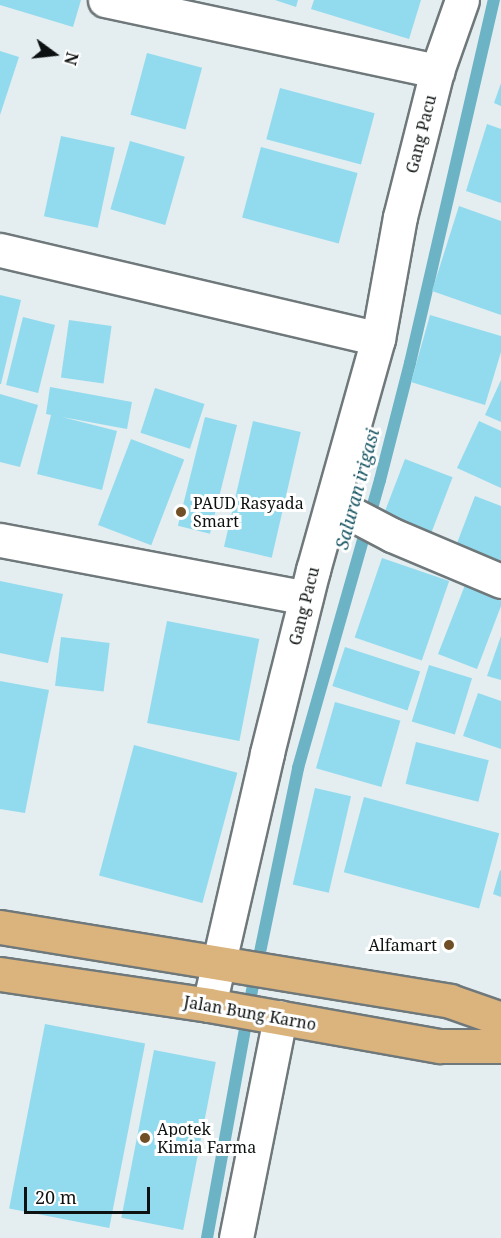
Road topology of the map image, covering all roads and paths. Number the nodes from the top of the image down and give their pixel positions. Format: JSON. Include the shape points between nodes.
{"nodes":[{"id":1,"x":105,"y":0,"type":"edge"},
{"id":2,"x":462,"y":0,"type":"edge"},
{"id":3,"x":437,"y":71,"type":"junction"},
{"id":4,"x":0,"y":250,"type":"edge"},
{"id":5,"x":378,"y":339,"type":"junction"},
{"id":6,"x":344,"y":510,"type":"junction"},
{"id":7,"x":0,"y":540,"type":"edge"},
{"id":8,"x":501,"y":581,"type":"edge"},
{"id":9,"x":306,"y":598,"type":"junction"},
{"id":10,"x":0,"y":927,"type":"edge"},
{"id":11,"x":224,"y":963,"type":"junction"},
{"id":12,"x":0,"y":974,"type":"edge"},
{"id":13,"x":217,"y":1006,"type":"junction"},
{"id":14,"x":272,"y":1016,"type":"junction"},
{"id":15,"x":501,"y":1019,"type":"edge"},
{"id":16,"x":501,"y":1046,"type":"edge"},
{"id":17,"x":236,"y":1238,"type":"edge"}],
"edges":[{"from":1,"to":3,"type":"street"},
{"from":2,"to":3,"type":"street","name":"Gang Pacu"},
{"from":3,"to":5,"type":"street","name":"Gang Pacu","via":[[400,217]]},
{"from":4,"to":5,"type":"street"},
{"from":5,"to":6,"type":"street","name":"Gang Pacu"},
{"from":6,"to":8,"type":"street","via":[[392,535]]},
{"from":6,"to":9,"type":"street","name":"Gang Pacu"},
{"from":7,"to":9,"type":"street"},
{"from":9,"to":11,"type":"street","name":"Gang Pacu"},
{"from":10,"to":11,"type":"main road"},
{"from":11,"to":13,"type":"street","name":"Gang Pacu"},
{"from":11,"to":15,"type":"main road","via":[[450,1001]]},
{"from":12,"to":13,"type":"main road","name":"Jalan Bung Karno"},
{"from":13,"to":14,"type":"main road","name":"Jalan Bung Karno"},
{"from":14,"to":16,"type":"main road","name":"Jalan Bung Karno","via":[[440,1046]]},
{"from":14,"to":17,"type":"street"}]}
